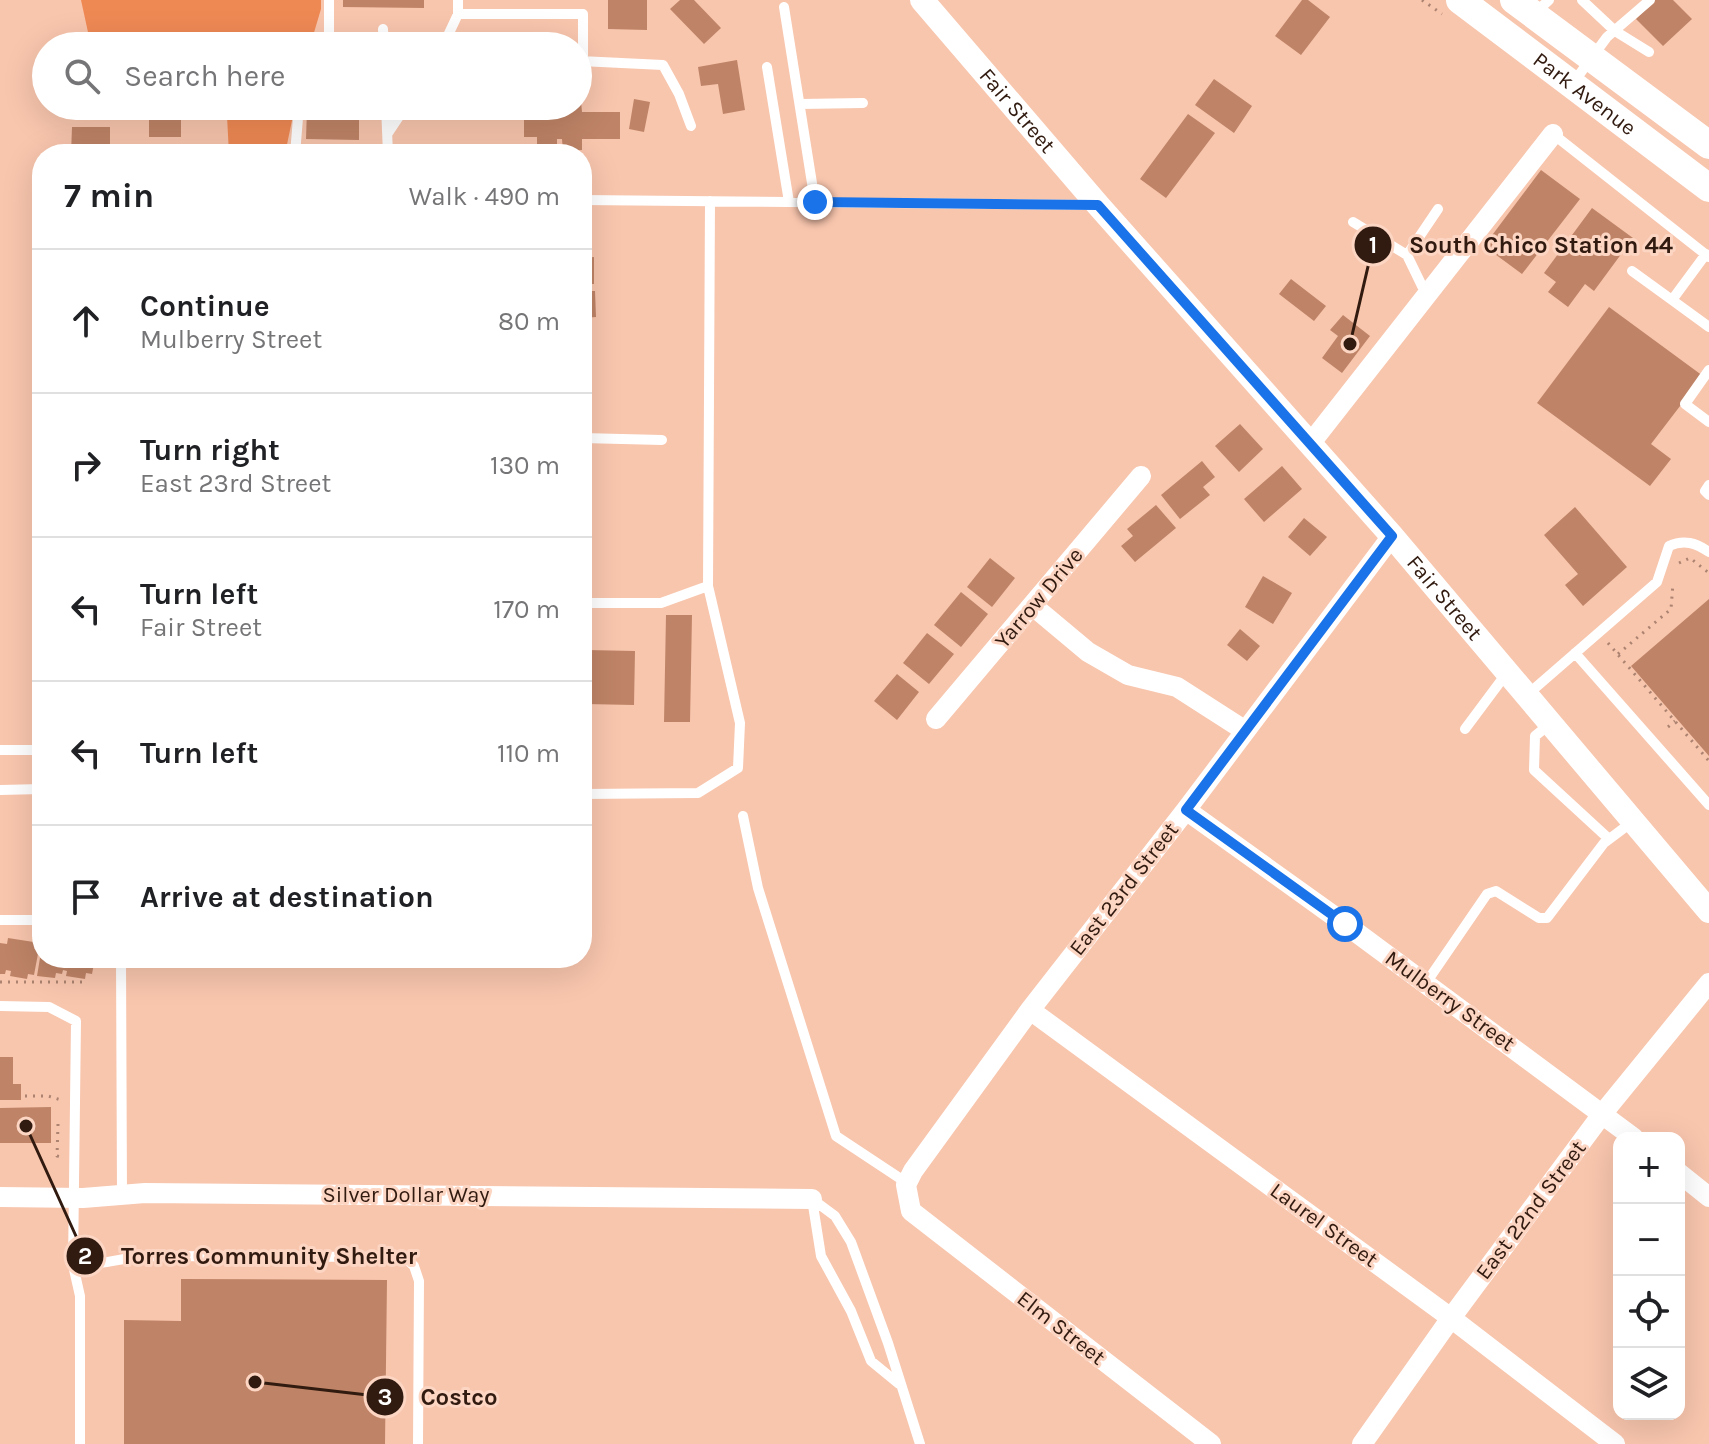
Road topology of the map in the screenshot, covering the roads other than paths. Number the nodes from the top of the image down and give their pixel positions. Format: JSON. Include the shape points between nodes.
{"nodes":[{"id":1,"x":329,"y":0,"type":"edge"},
{"id":2,"x":458,"y":0,"type":"edge"},
{"id":3,"x":922,"y":0,"type":"edge"},
{"id":4,"x":1460,"y":0,"type":"edge"},
{"id":5,"x":1582,"y":0,"type":"edge"},
{"id":6,"x":1650,"y":0,"type":"edge"},
{"id":7,"x":1532,"y":5,"type":"edge"},
{"id":8,"x":784,"y":7,"type":"dead end"},
{"id":9,"x":458,"y":14,"type":"junction"},
{"id":10,"x":383,"y":29,"type":"dead end"},
{"id":11,"x":1615,"y":31,"type":"junction"},
{"id":12,"x":329,"y":32,"type":"edge"},
{"id":13,"x":383,"y":32,"type":"edge"},
{"id":14,"x":450,"y":32,"type":"edge"},
{"id":15,"x":582,"y":32,"type":"edge"},
{"id":16,"x":1649,"y":52,"type":"dead end"},
{"id":17,"x":1591,"y":57,"type":"junction"},
{"id":18,"x":592,"y":62,"type":"edge"},
{"id":19,"x":767,"y":67,"type":"dead end"},
{"id":20,"x":1572,"y":84,"type":"junction"},
{"id":21,"x":863,"y":103,"type":"dead end"},
{"id":22,"x":800,"y":104,"type":"junction"},
{"id":23,"x":298,"y":120,"type":"edge"},
{"id":24,"x":386,"y":120,"type":"edge"},
{"id":25,"x":397,"y":120,"type":"edge"},
{"id":26,"x":691,"y":126,"type":"dead end"},
{"id":27,"x":1553,"y":134,"type":"joint"},
{"id":28,"x":387,"y":135,"type":"junction"},
{"id":29,"x":296,"y":144,"type":"edge"},
{"id":30,"x":387,"y":144,"type":"edge"},
{"id":31,"x":1709,"y":145,"type":"edge"},
{"id":32,"x":1709,"y":188,"type":"edge"},
{"id":33,"x":592,"y":200,"type":"edge"},
{"id":34,"x":710,"y":201,"type":"junction"},
{"id":35,"x":789,"y":202,"type":"junction"},
{"id":36,"x":815,"y":202,"type":"junction"},
{"id":37,"x":1098,"y":205,"type":"junction"},
{"id":38,"x":1438,"y":209,"type":"dead end"},
{"id":39,"x":1353,"y":222,"type":"dead end"},
{"id":40,"x":1407,"y":255,"type":"junction"},
{"id":41,"x":1707,"y":255,"type":"edge"},
{"id":42,"x":1632,"y":271,"type":"dead end"},
{"id":43,"x":1430,"y":292,"type":"junction"},
{"id":44,"x":1672,"y":300,"type":"junction"},
{"id":45,"x":1709,"y":327,"type":"edge"},
{"id":46,"x":1709,"y":370,"type":"edge"},
{"id":47,"x":1709,"y":422,"type":"edge"},
{"id":48,"x":592,"y":438,"type":"edge"},
{"id":49,"x":662,"y":440,"type":"dead end"},
{"id":50,"x":1310,"y":444,"type":"junction"},
{"id":51,"x":1141,"y":476,"type":"dead end"},
{"id":52,"x":1709,"y":485,"type":"edge"},
{"id":53,"x":1709,"y":495,"type":"edge"},
{"id":54,"x":1392,"y":536,"type":"junction"},
{"id":55,"x":1709,"y":552,"type":"edge"},
{"id":56,"x":708,"y":586,"type":"junction"},
{"id":57,"x":592,"y":603,"type":"edge"},
{"id":58,"x":1033,"y":606,"type":"junction"},
{"id":59,"x":1575,"y":653,"type":"junction"},
{"id":60,"x":1507,"y":673,"type":"junction"},
{"id":61,"x":1527,"y":695,"type":"junction"},
{"id":62,"x":936,"y":719,"type":"dead end"},
{"id":63,"x":1550,"y":724,"type":"junction"},
{"id":64,"x":1465,"y":729,"type":"dead end"},
{"id":65,"x":1244,"y":730,"type":"junction"},
{"id":66,"x":0,"y":750,"type":"edge"},
{"id":67,"x":32,"y":750,"type":"edge"},
{"id":68,"x":32,"y":789,"type":"edge"},
{"id":69,"x":0,"y":790,"type":"edge"},
{"id":70,"x":592,"y":794,"type":"edge"},
{"id":71,"x":1709,"y":805,"type":"edge"},
{"id":72,"x":1186,"y":810,"type":"junction"},
{"id":73,"x":743,"y":816,"type":"dead end"},
{"id":74,"x":1634,"y":821,"type":"junction"},
{"id":75,"x":1609,"y":839,"type":"junction"},
{"id":76,"x":1707,"y":903,"type":"edge"},
{"id":77,"x":0,"y":920,"type":"edge"},
{"id":78,"x":32,"y":920,"type":"edge"},
{"id":79,"x":121,"y":968,"type":"edge"},
{"id":80,"x":1426,"y":983,"type":"junction"},
{"id":81,"x":1709,"y":983,"type":"edge"},
{"id":82,"x":0,"y":1006,"type":"edge"},
{"id":83,"x":1030,"y":1010,"type":"junction"},
{"id":84,"x":1603,"y":1113,"type":"junction"},
{"id":85,"x":1627,"y":1132,"type":"edge"},
{"id":86,"x":1685,"y":1178,"type":"edge"},
{"id":87,"x":907,"y":1183,"type":"junction"},
{"id":88,"x":122,"y":1195,"type":"junction"},
{"id":89,"x":0,"y":1197,"type":"edge"},
{"id":90,"x":1709,"y":1197,"type":"edge"},
{"id":91,"x":74,"y":1198,"type":"junction"},
{"id":92,"x":812,"y":1199,"type":"junction"},
{"id":93,"x":73,"y":1265,"type":"junction"},
{"id":94,"x":1451,"y":1318,"type":"junction"},
{"id":95,"x":900,"y":1385,"type":"junction"},
{"id":96,"x":80,"y":1444,"type":"edge"},
{"id":97,"x":418,"y":1444,"type":"edge"},
{"id":98,"x":920,"y":1444,"type":"edge"},
{"id":99,"x":1211,"y":1444,"type":"edge"},
{"id":100,"x":1362,"y":1444,"type":"edge"},
{"id":101,"x":1615,"y":1444,"type":"edge"}],
"edges":[{"from":1,"to":12,"type":"lane"},
{"from":2,"to":9,"type":"lane"},
{"from":3,"to":37,"type":"street","name":"Fair Street"},
{"from":4,"to":20,"type":"main road","name":"Park Avenue"},
{"from":5,"to":11,"type":"lane"},
{"from":6,"to":11,"type":"lane"},
{"from":7,"to":17,"type":"main road","name":"Park Avenue"},
{"from":8,"to":22,"type":"lane"},
{"from":9,"to":14,"type":"lane"},
{"from":9,"to":15,"type":"lane","via":[[583,14]]},
{"from":10,"to":13,"type":"lane"},
{"from":11,"to":16,"type":"lane"},
{"from":11,"to":17,"type":"lane"},
{"from":17,"to":20,"type":"lane"},
{"from":17,"to":31,"type":"main road","name":"Park Avenue"},
{"from":18,"to":26,"type":"lane","via":[[663,65]]},
{"from":19,"to":35,"type":"lane"},
{"from":20,"to":32,"type":"main road","name":"Park Avenue"},
{"from":21,"to":22,"type":"lane"},
{"from":22,"to":36,"type":"lane"},
{"from":23,"to":29,"type":"lane"},
{"from":24,"to":28,"type":"lane"},
{"from":25,"to":28,"type":"lane"},
{"from":27,"to":41,"type":"lane"},
{"from":27,"to":43,"type":"street"},
{"from":28,"to":30,"type":"lane"},
{"from":33,"to":34,"type":"lane"},
{"from":34,"to":35,"type":"lane"},
{"from":34,"to":56,"type":"lane"},
{"from":35,"to":36,"type":"lane"},
{"from":36,"to":37,"type":"lane"},
{"from":37,"to":50,"type":"street","name":"Fair Street"},
{"from":38,"to":40,"type":"lane"},
{"from":39,"to":40,"type":"lane"},
{"from":40,"to":43,"type":"lane"},
{"from":41,"to":44,"type":"lane"},
{"from":42,"to":44,"type":"lane"},
{"from":43,"to":50,"type":"street"},
{"from":44,"to":45,"type":"lane"},
{"from":46,"to":47,"type":"lane","via":[[1685,404]]},
{"from":48,"to":49,"type":"lane"},
{"from":50,"to":54,"type":"street","name":"Fair Street"},
{"from":51,"to":58,"type":"street","name":"Yarrow Drive"},
{"from":52,"to":53,"type":"lane"},
{"from":54,"to":60,"type":"street","name":"Fair Street"},
{"from":54,"to":65,"type":"street","name":"East 23rd Street"},
{"from":55,"to":59,"type":"lane","via":[[1698,544],[1669,546],[1657,582]]},
{"from":56,"to":57,"type":"lane","via":[[661,603]]},
{"from":56,"to":70,"type":"lane","via":[[740,723],[738,768],[698,793]]},
{"from":58,"to":62,"type":"street","name":"Yarrow Drive"},
{"from":58,"to":65,"type":"street","via":[[1088,652],[1128,675],[1177,687]]},
{"from":59,"to":61,"type":"lane"},
{"from":59,"to":71,"type":"lane"},
{"from":60,"to":61,"type":"street","name":"Fair Street"},
{"from":60,"to":64,"type":"lane"},
{"from":61,"to":63,"type":"street","name":"Fair Street"},
{"from":63,"to":74,"type":"street","name":"Fair Street"},
{"from":63,"to":75,"type":"lane","via":[[1535,736],[1534,770]]},
{"from":65,"to":72,"type":"street","name":"East 23rd Street"},
{"from":66,"to":67,"type":"lane"},
{"from":68,"to":69,"type":"lane"},
{"from":72,"to":80,"type":"street","name":"Mulberry Street"},
{"from":72,"to":83,"type":"street","name":"East 23rd Street"},
{"from":73,"to":87,"type":"lane","via":[[758,888],[836,1136]]},
{"from":74,"to":75,"type":"lane"},
{"from":74,"to":76,"type":"street","name":"Fair Street"},
{"from":75,"to":80,"type":"lane","via":[[1547,918],[1496,891],[1487,894]]},
{"from":77,"to":78,"type":"lane"},
{"from":79,"to":88,"type":"lane"},
{"from":80,"to":84,"type":"street","name":"Mulberry Street"},
{"from":81,"to":84,"type":"street","name":"East 22nd Street"},
{"from":82,"to":91,"type":"lane","via":[[49,1007],[76,1021]]},
{"from":83,"to":87,"type":"street","name":"East 23rd Street"},
{"from":83,"to":94,"type":"street","name":"Laurel Street"},
{"from":84,"to":85,"type":"street","name":"Mulberry Street"},
{"from":84,"to":94,"type":"street","name":"East 22nd Street"},
{"from":86,"to":90,"type":"street"},
{"from":87,"to":99,"type":"street","name":"Elm Street","via":[[911,1211]]},
{"from":88,"to":91,"type":"street","name":"Silver Dollar Way"},
{"from":88,"to":92,"type":"street","name":"Silver Dollar Way"},
{"from":89,"to":91,"type":"street","name":"Silver Dollar Way"},
{"from":91,"to":93,"type":"lane"},
{"from":92,"to":95,"type":"lane","via":[[835,1216],[851,1242]]},
{"from":92,"to":95,"type":"lane","via":[[821,1256],[871,1361]]},
{"from":93,"to":96,"type":"lane","via":[[80,1296]]},
{"from":93,"to":97,"type":"lane","via":[[97,1266],[142,1256],[404,1257],[419,1281]]},
{"from":94,"to":100,"type":"street","name":"East 22nd Street"},
{"from":94,"to":101,"type":"street","name":"Laurel Street"},
{"from":95,"to":98,"type":"lane"}]}
